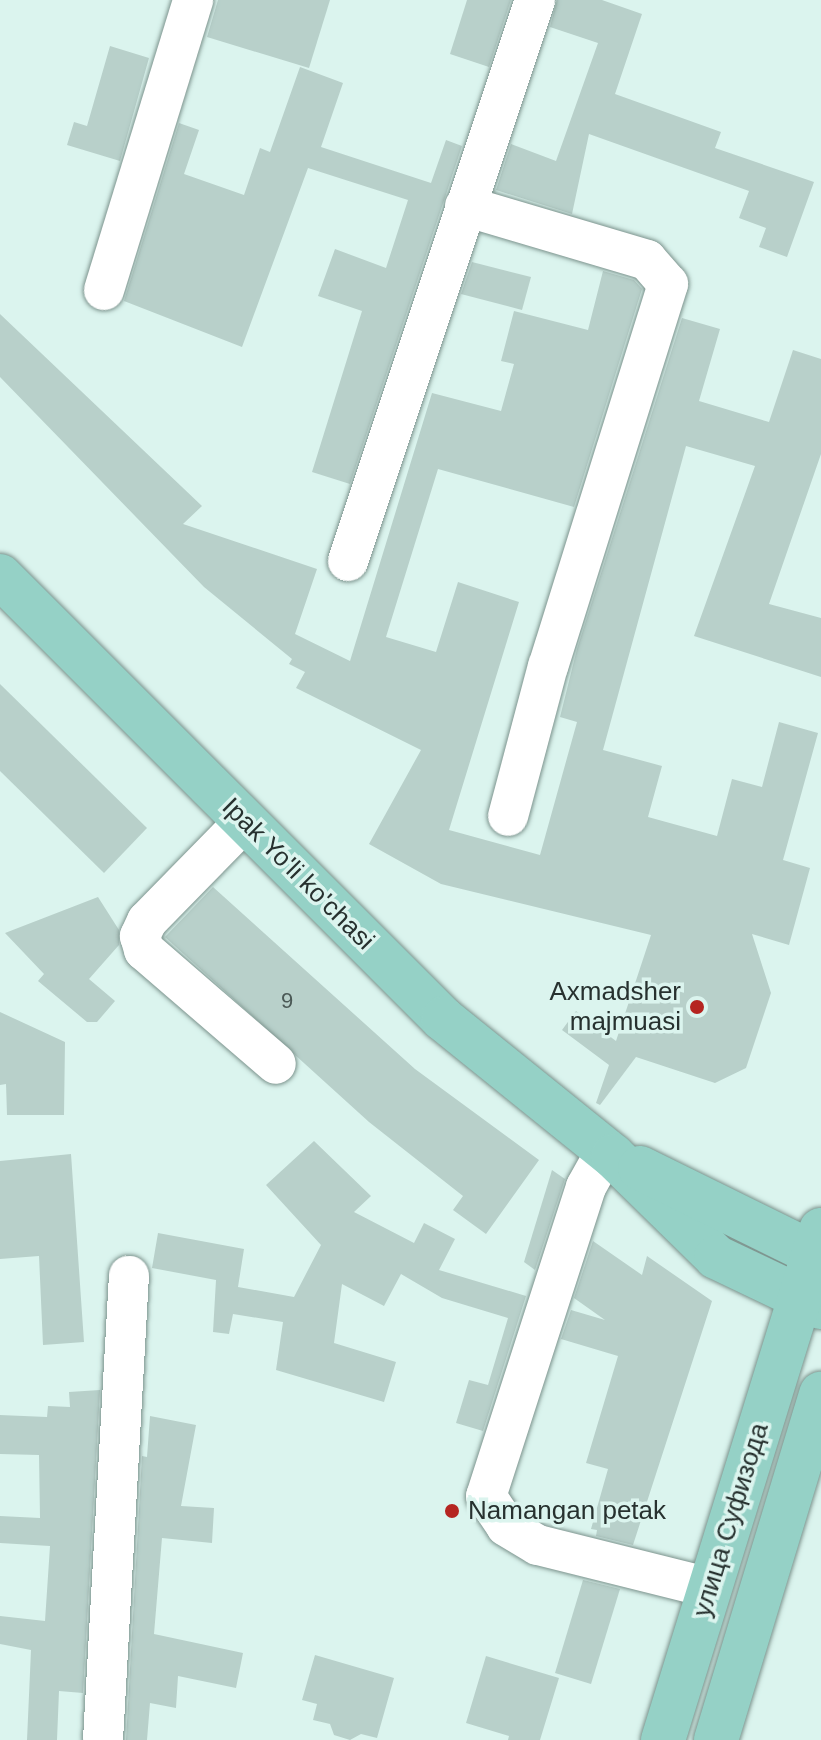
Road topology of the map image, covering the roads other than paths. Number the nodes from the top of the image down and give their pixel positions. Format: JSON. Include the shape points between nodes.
{"nodes":[{"id":1,"x":193,"y":0,"type":"edge"},
{"id":2,"x":535,"y":0,"type":"edge"},
{"id":3,"x":465,"y":206,"type":"junction"},
{"id":4,"x":104,"y":290,"type":"dead end"},
{"id":5,"x":348,"y":561,"type":"dead end"},
{"id":6,"x":0,"y":576,"type":"edge"},
{"id":7,"x":508,"y":816,"type":"dead end"},
{"id":8,"x":245,"y":821,"type":"junction"},
{"id":9,"x":276,"y":1064,"type":"dead end"},
{"id":10,"x":609,"y":1153,"type":"junction"},
{"id":11,"x":818,"y":1247,"type":"edge"},
{"id":12,"x":129,"y":1276,"type":"dead end"},
{"id":13,"x":810,"y":1303,"type":"edge"},
{"id":14,"x":821,"y":1394,"type":"edge"},
{"id":15,"x":710,"y":1588,"type":"junction"},
{"id":16,"x":103,"y":1740,"type":"edge"},
{"id":17,"x":663,"y":1740,"type":"edge"},
{"id":18,"x":716,"y":1740,"type":"edge"}],
"edges":[{"from":1,"to":4,"type":"street"},
{"from":2,"to":3,"type":"street"},
{"from":3,"to":5,"type":"street"},
{"from":3,"to":7,"type":"street","via":[[647,260],[668,284],[548,666]]},
{"from":6,"to":8,"type":"main road","name":"Ipak Yo'li ko'chasi"},
{"from":8,"to":9,"type":"street","via":[[147,921],[140,936],[144,950]]},
{"from":8,"to":10,"type":"main road","name":"Ipak Yo'li ko'chasi","via":[[443,1019]]},
{"from":10,"to":11,"type":"main road","name":"Ipak Yo'li ko'chasi"},
{"from":10,"to":13,"type":"main road","name":"Ipak Yo'li ko'chasi","via":[[716,1257]]},
{"from":10,"to":15,"type":"street","via":[[586,1187],[486,1496],[506,1526],[538,1545]]},
{"from":11,"to":13,"type":"main road","name":"улица Суфизода"},
{"from":12,"to":16,"type":"street"},
{"from":13,"to":15,"type":"main road","name":"улица Суфизода"},
{"from":14,"to":18,"type":"main road","name":"улица Суфизода"},
{"from":15,"to":17,"type":"main road","name":"улица Суфизода"}]}
